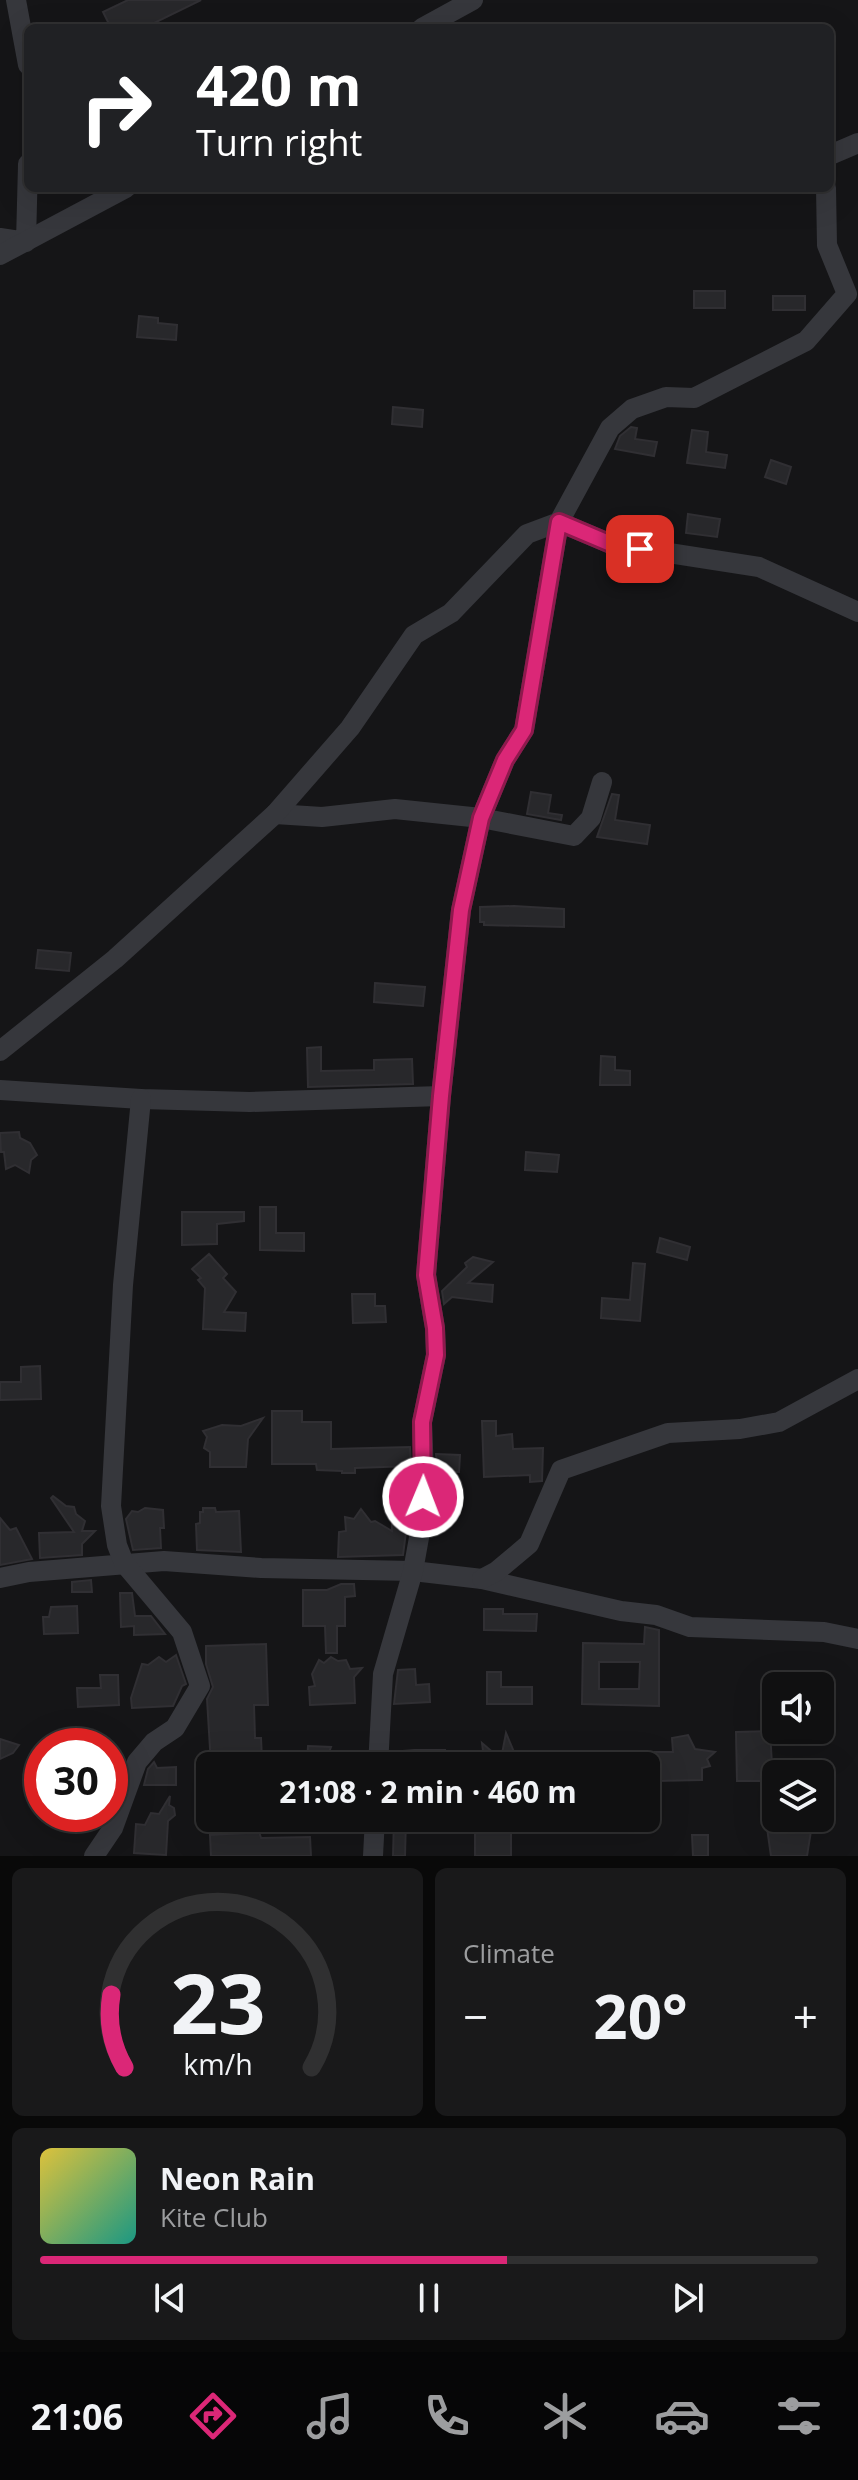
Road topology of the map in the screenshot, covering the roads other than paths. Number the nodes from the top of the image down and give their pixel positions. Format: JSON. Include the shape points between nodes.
{"nodes":[{"id":1,"x":16,"y":0,"type":"edge"},
{"id":2,"x":473,"y":0,"type":"edge"},
{"id":3,"x":429,"y":24,"type":"edge"},
{"id":4,"x":24,"y":43,"type":"edge"},
{"id":5,"x":858,"y":143,"type":"edge"},
{"id":6,"x":834,"y":153,"type":"edge"},
{"id":7,"x":27,"y":192,"type":"edge"},
{"id":8,"x":119,"y":192,"type":"edge"},
{"id":9,"x":826,"y":192,"type":"edge"},
{"id":10,"x":0,"y":238,"type":"edge"},
{"id":11,"x":26,"y":242,"type":"junction"},
{"id":12,"x":0,"y":255,"type":"edge"},
{"id":13,"x":559,"y":522,"type":"junction"},
{"id":14,"x":858,"y":612,"type":"edge"},
{"id":15,"x":602,"y":782,"type":"dead end"},
{"id":16,"x":275,"y":814,"type":"junction"},
{"id":17,"x":481,"y":818,"type":"junction"},
{"id":18,"x":0,"y":1051,"type":"edge"},
{"id":19,"x":0,"y":1090,"type":"edge"},
{"id":20,"x":441,"y":1096,"type":"junction"},
{"id":21,"x":141,"y":1099,"type":"junction"},
{"id":22,"x":858,"y":1379,"type":"edge"},
{"id":23,"x":124,"y":1563,"type":"junction"},
{"id":24,"x":413,"y":1571,"type":"junction"},
{"id":25,"x":0,"y":1578,"type":"edge"},
{"id":26,"x":482,"y":1579,"type":"junction"},
{"id":27,"x":858,"y":1639,"type":"edge"},
{"id":28,"x":379,"y":1752,"type":"edge"},
{"id":29,"x":374,"y":1832,"type":"edge"},
{"id":30,"x":94,"y":1856,"type":"edge"},
{"id":31,"x":373,"y":1856,"type":"edge"}],
"edges":[{"from":1,"to":4,"type":"street"},
{"from":2,"to":3,"type":"street"},
{"from":5,"to":6,"type":"street"},
{"from":7,"to":11,"type":"street"},
{"from":8,"to":11,"type":"street"},
{"from":9,"to":13,"type":"street","via":[[827,245],[847,294],[806,341],[694,398],[666,397],[632,409],[610,428]]},
{"from":10,"to":11,"type":"street"},
{"from":11,"to":12,"type":"street"},
{"from":13,"to":14,"type":"street","via":[[611,544],[759,567]]},
{"from":13,"to":16,"type":"street","via":[[527,534],[451,613],[414,635],[350,728]]},
{"from":13,"to":17,"type":"street","via":[[524,730]]},
{"from":15,"to":17,"type":"street","via":[[591,818],[574,836]]},
{"from":16,"to":17,"type":"street","via":[[322,817],[395,809]]},
{"from":16,"to":18,"type":"street","via":[[115,959]]},
{"from":17,"to":20,"type":"street","via":[[461,910]]},
{"from":19,"to":21,"type":"street"},
{"from":20,"to":21,"type":"street","via":[[250,1102]]},
{"from":20,"to":24,"type":"street","via":[[426,1275],[436,1355],[422,1422],[422,1521]]},
{"from":21,"to":23,"type":"street","via":[[123,1285],[111,1506]]},
{"from":22,"to":26,"type":"street","via":[[779,1422],[668,1433],[561,1470],[529,1544]]},
{"from":23,"to":24,"type":"street"},
{"from":23,"to":25,"type":"street"},
{"from":23,"to":30,"type":"street","via":[[182,1632],[200,1686],[175,1728],[137,1762],[113,1828]]},
{"from":24,"to":26,"type":"street"},
{"from":24,"to":28,"type":"street","via":[[383,1674]]},
{"from":26,"to":27,"type":"street","via":[[656,1615],[690,1627],[824,1632]]},
{"from":29,"to":31,"type":"street"}]}
